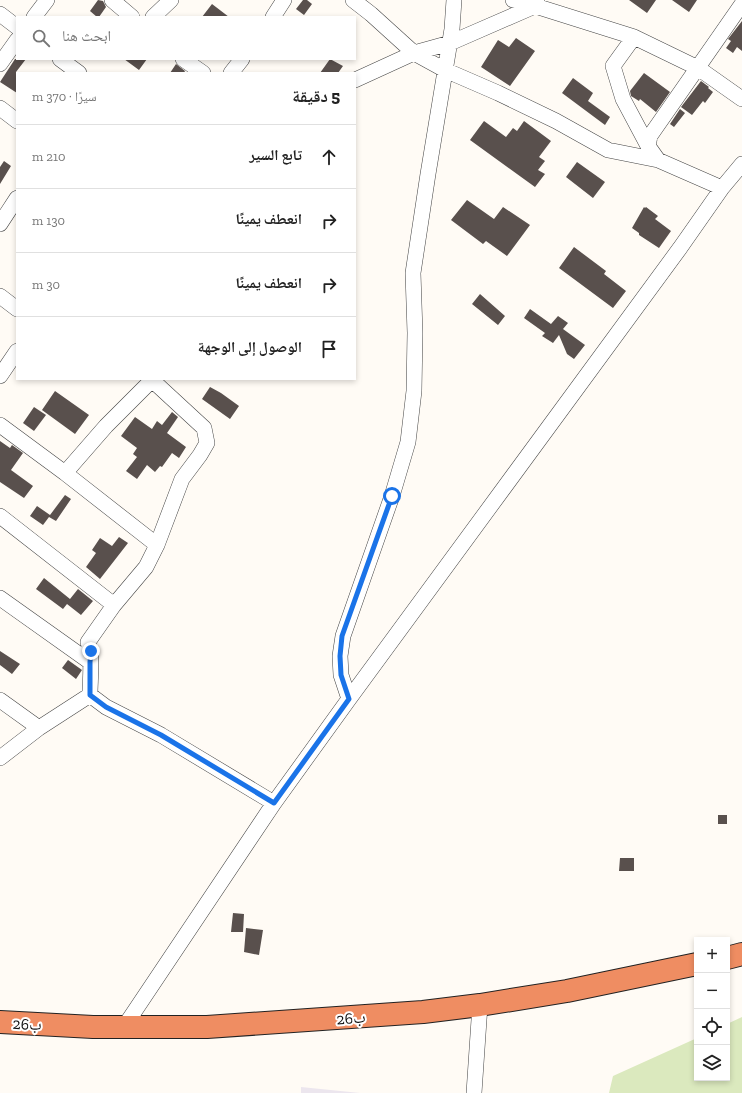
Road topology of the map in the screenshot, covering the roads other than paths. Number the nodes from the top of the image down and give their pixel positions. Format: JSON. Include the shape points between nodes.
{"nodes":[{"id":1,"x":47,"y":0,"type":"edge"},
{"id":2,"x":112,"y":0,"type":"edge"},
{"id":3,"x":171,"y":0,"type":"edge"},
{"id":4,"x":284,"y":0,"type":"edge"},
{"id":5,"x":353,"y":0,"type":"edge"},
{"id":6,"x":454,"y":0,"type":"edge"},
{"id":7,"x":513,"y":0,"type":"edge"},
{"id":8,"x":736,"y":0,"type":"edge"},
{"id":9,"x":537,"y":3,"type":"edge"},
{"id":10,"x":742,"y":4,"type":"edge"},
{"id":11,"x":0,"y":14,"type":"edge"},
{"id":12,"x":35,"y":16,"type":"edge"},
{"id":13,"x":131,"y":16,"type":"edge"},
{"id":14,"x":154,"y":16,"type":"edge"},
{"id":15,"x":274,"y":16,"type":"edge"},
{"id":16,"x":16,"y":26,"type":"edge"},
{"id":17,"x":634,"y":37,"type":"junction"},
{"id":18,"x":16,"y":41,"type":"edge"},
{"id":19,"x":450,"y":43,"type":"junction"},
{"id":20,"x":414,"y":53,"type":"junction"},
{"id":21,"x":61,"y":60,"type":"edge"},
{"id":22,"x":184,"y":60,"type":"edge"},
{"id":23,"x":241,"y":60,"type":"edge"},
{"id":24,"x":0,"y":64,"type":"edge"},
{"id":25,"x":698,"y":68,"type":"junction"},
{"id":26,"x":445,"y":70,"type":"junction"},
{"id":27,"x":78,"y":72,"type":"edge"},
{"id":28,"x":202,"y":72,"type":"edge"},
{"id":29,"x":232,"y":72,"type":"edge"},
{"id":30,"x":356,"y":80,"type":"edge"},
{"id":31,"x":742,"y":99,"type":"edge"},
{"id":32,"x":0,"y":108,"type":"edge"},
{"id":33,"x":16,"y":120,"type":"edge"},
{"id":34,"x":648,"y":146,"type":"junction"},
{"id":35,"x":658,"y":160,"type":"junction"},
{"id":36,"x":742,"y":164,"type":"edge"},
{"id":37,"x":722,"y":188,"type":"junction"},
{"id":38,"x":16,"y":199,"type":"edge"},
{"id":39,"x":2,"y":214,"type":"edge"},
{"id":40,"x":0,"y":296,"type":"edge"},
{"id":41,"x":16,"y":308,"type":"edge"},
{"id":42,"x":16,"y":352,"type":"edge"},
{"id":43,"x":0,"y":376,"type":"edge"},
{"id":44,"x":152,"y":380,"type":"edge"},
{"id":45,"x":0,"y":425,"type":"edge"},
{"id":46,"x":65,"y":473,"type":"junction"},
{"id":47,"x":0,"y":516,"type":"edge"},
{"id":48,"x":157,"y":546,"type":"junction"},
{"id":49,"x":0,"y":598,"type":"edge"},
{"id":50,"x":114,"y":605,"type":"junction"},
{"id":51,"x":90,"y":662,"type":"junction"},
{"id":52,"x":90,"y":695,"type":"junction"},
{"id":53,"x":349,"y":699,"type":"junction"},
{"id":54,"x":0,"y":700,"type":"edge"},
{"id":55,"x":39,"y":728,"type":"junction"},
{"id":56,"x":0,"y":758,"type":"edge"},
{"id":57,"x":274,"y":803,"type":"junction"},
{"id":58,"x":742,"y":942,"type":"edge"},
{"id":59,"x":730,"y":951,"type":"edge"},
{"id":60,"x":742,"y":954,"type":"edge"},
{"id":61,"x":730,"y":957,"type":"edge"},
{"id":62,"x":694,"y":965,"type":"edge"},
{"id":63,"x":480,"y":1005,"type":"junction"},
{"id":64,"x":0,"y":1022,"type":"edge"},
{"id":65,"x":124,"y":1027,"type":"junction"},
{"id":66,"x":474,"y":1093,"type":"edge"}],
"edges":[{"from":1,"to":12,"type":"street"},
{"from":2,"to":13,"type":"street"},
{"from":3,"to":14,"type":"street"},
{"from":4,"to":15,"type":"street"},
{"from":5,"to":20,"type":"street"},
{"from":6,"to":19,"type":"street"},
{"from":7,"to":9,"type":"street"},
{"from":8,"to":10,"type":"street"},
{"from":9,"to":17,"type":"street"},
{"from":9,"to":19,"type":"street"},
{"from":10,"to":25,"type":"street"},
{"from":11,"to":16,"type":"street"},
{"from":17,"to":25,"type":"street"},
{"from":17,"to":34,"type":"street","via":[[612,66],[623,99]]},
{"from":18,"to":24,"type":"street"},
{"from":19,"to":20,"type":"street"},
{"from":19,"to":26,"type":"street"},
{"from":20,"to":26,"type":"street"},
{"from":20,"to":30,"type":"street"},
{"from":21,"to":27,"type":"street"},
{"from":22,"to":28,"type":"street"},
{"from":23,"to":29,"type":"street"},
{"from":25,"to":31,"type":"street"},
{"from":25,"to":34,"type":"street","via":[[650,136]]},
{"from":26,"to":35,"type":"street","via":[[550,118],[608,150]]},
{"from":26,"to":53,"type":"street","via":[[413,273],[416,332],[414,391],[408,442],[392,496],[342,636],[341,675]]},
{"from":32,"to":33,"type":"street"},
{"from":34,"to":35,"type":"street"},
{"from":35,"to":37,"type":"street"},
{"from":36,"to":37,"type":"street"},
{"from":37,"to":53,"type":"street"},
{"from":38,"to":39,"type":"street"},
{"from":40,"to":41,"type":"street"},
{"from":42,"to":43,"type":"street"},
{"from":44,"to":46,"type":"street","via":[[106,426]]},
{"from":44,"to":48,"type":"street","via":[[204,428],[207,442],[182,480]]},
{"from":45,"to":46,"type":"street"},
{"from":46,"to":48,"type":"street"},
{"from":47,"to":50,"type":"street"},
{"from":48,"to":50,"type":"street","via":[[146,567]]},
{"from":49,"to":51,"type":"street"},
{"from":50,"to":51,"type":"street","via":[[88,642],[91,651]]},
{"from":51,"to":52,"type":"street"},
{"from":52,"to":55,"type":"street"},
{"from":52,"to":57,"type":"street","via":[[106,707],[161,735]]},
{"from":53,"to":57,"type":"street"},
{"from":54,"to":55,"type":"street"},
{"from":55,"to":56,"type":"street"},
{"from":57,"to":65,"type":"street"},
{"from":58,"to":59,"type":"street"},
{"from":60,"to":61,"type":"highway"},
{"from":62,"to":63,"type":"highway","name":"26ب","via":[[568,991]]},
{"from":63,"to":65,"type":"highway","name":"26ب","via":[[423,1012],[208,1027]]},
{"from":63,"to":66,"type":"street"},
{"from":64,"to":65,"type":"highway","name":"26ب"}]}
